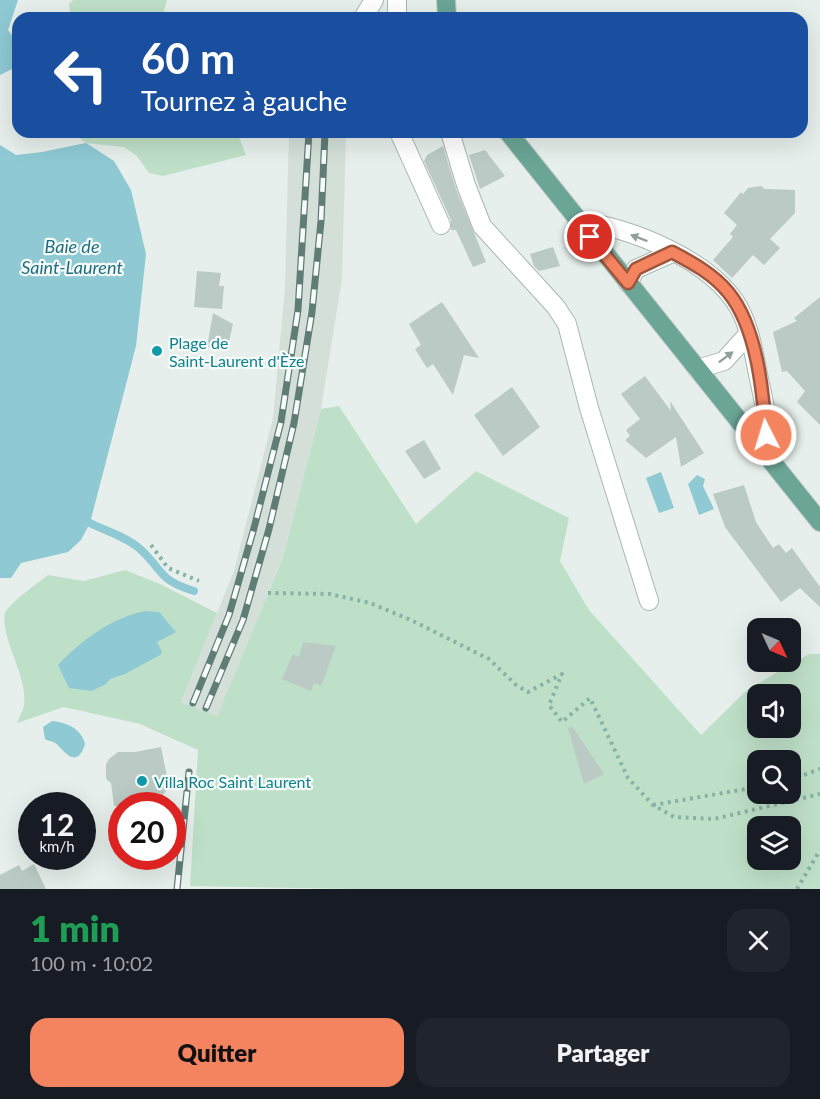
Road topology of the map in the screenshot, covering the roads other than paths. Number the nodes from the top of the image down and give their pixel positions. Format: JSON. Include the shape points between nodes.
{"nodes":[{"id":1,"x":402,"y":138,"type":"edge"},
{"id":2,"x":452,"y":138,"type":"edge"},
{"id":3,"x":513,"y":138,"type":"edge"},
{"id":4,"x":577,"y":221,"type":"junction"},
{"id":5,"x":441,"y":225,"type":"dead end"},
{"id":6,"x":672,"y":252,"type":"junction"},
{"id":7,"x":628,"y":283,"type":"junction"},
{"id":8,"x":749,"y":333,"type":"junction"},
{"id":9,"x":697,"y":369,"type":"junction"},
{"id":10,"x":759,"y":446,"type":"junction"},
{"id":11,"x":820,"y":522,"type":"edge"},
{"id":12,"x":649,"y":601,"type":"dead end"}],
"edges":[{"from":1,"to":5,"type":"lane"},
{"from":2,"to":12,"type":"lane","via":[[482,226],[567,324]]},
{"from":3,"to":4,"type":"main road"},
{"from":6,"to":4,"type":"lane","one_way":true,"via":[[600,223]]},
{"from":4,"to":7,"type":"main road"},
{"from":6,"to":7,"type":"lane","via":[[636,269]]},
{"from":6,"to":8,"type":"lane","via":[[706,271],[723,287],[738,307]]},
{"from":7,"to":9,"type":"main road"},
{"from":9,"to":8,"type":"lane","one_way":true,"via":[[724,360]]},
{"from":8,"to":10,"type":"lane","via":[[765,416],[766,435]]},
{"from":9,"to":10,"type":"main road"},
{"from":10,"to":11,"type":"main road"}]}
